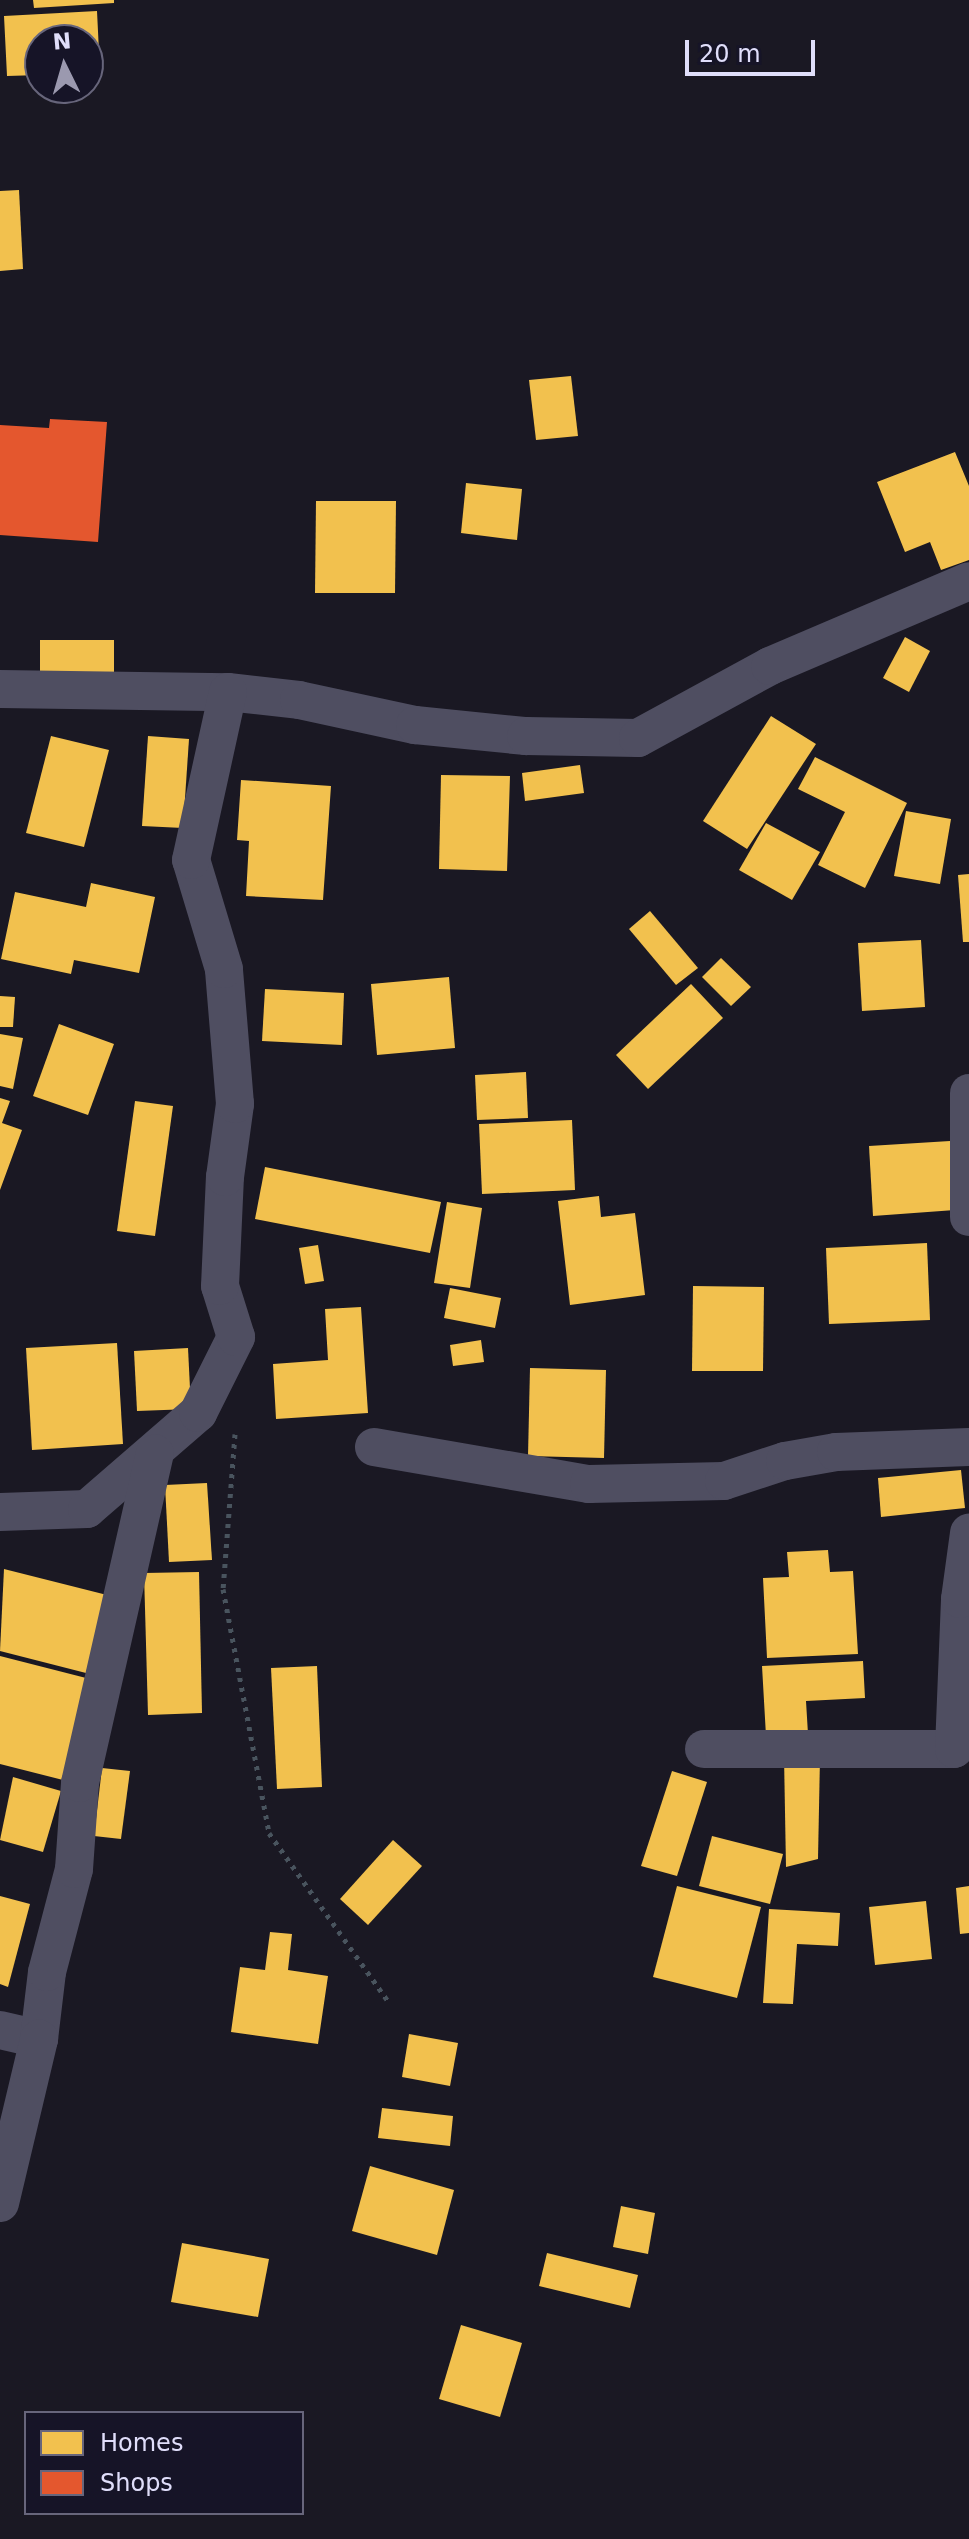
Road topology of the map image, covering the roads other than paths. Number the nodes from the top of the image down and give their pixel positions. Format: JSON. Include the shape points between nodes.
{"nodes":[{"id":1,"x":969,"y":581,"type":"edge"},
{"id":2,"x":0,"y":689,"type":"edge"},
{"id":3,"x":228,"y":692,"type":"junction"},
{"id":4,"x":969,"y":1093,"type":"edge"},
{"id":5,"x":969,"y":1217,"type":"edge"},
{"id":6,"x":374,"y":1447,"type":"dead end"},
{"id":7,"x":969,"y":1447,"type":"edge"},
{"id":8,"x":155,"y":1453,"type":"junction"},
{"id":9,"x":0,"y":1512,"type":"edge"},
{"id":10,"x":969,"y":1533,"type":"edge"},
{"id":11,"x":704,"y":1749,"type":"dead end"},
{"id":12,"x":0,"y":2030,"type":"edge"},
{"id":13,"x":39,"y":2039,"type":"junction"},
{"id":14,"x":0,"y":2203,"type":"edge"}],
"edges":[{"from":1,"to":3,"type":"street","via":[[770,666],[638,738],[526,736],[415,725],[299,700]]},
{"from":2,"to":3,"type":"street"},
{"from":3,"to":8,"type":"street","via":[[191,860],[224,969],[235,1104],[220,1286],[236,1337],[198,1413]]},
{"from":4,"to":5,"type":"street"},
{"from":6,"to":7,"type":"street","via":[[589,1484],[724,1481],[785,1461],[836,1452]]},
{"from":8,"to":9,"type":"street","via":[[87,1509]]},
{"from":8,"to":13,"type":"street","via":[[80,1783],[74,1869],[47,1972]]},
{"from":10,"to":11,"type":"street","via":[[960,1599],[954,1749]]},
{"from":12,"to":13,"type":"street"},
{"from":13,"to":14,"type":"street"}]}
